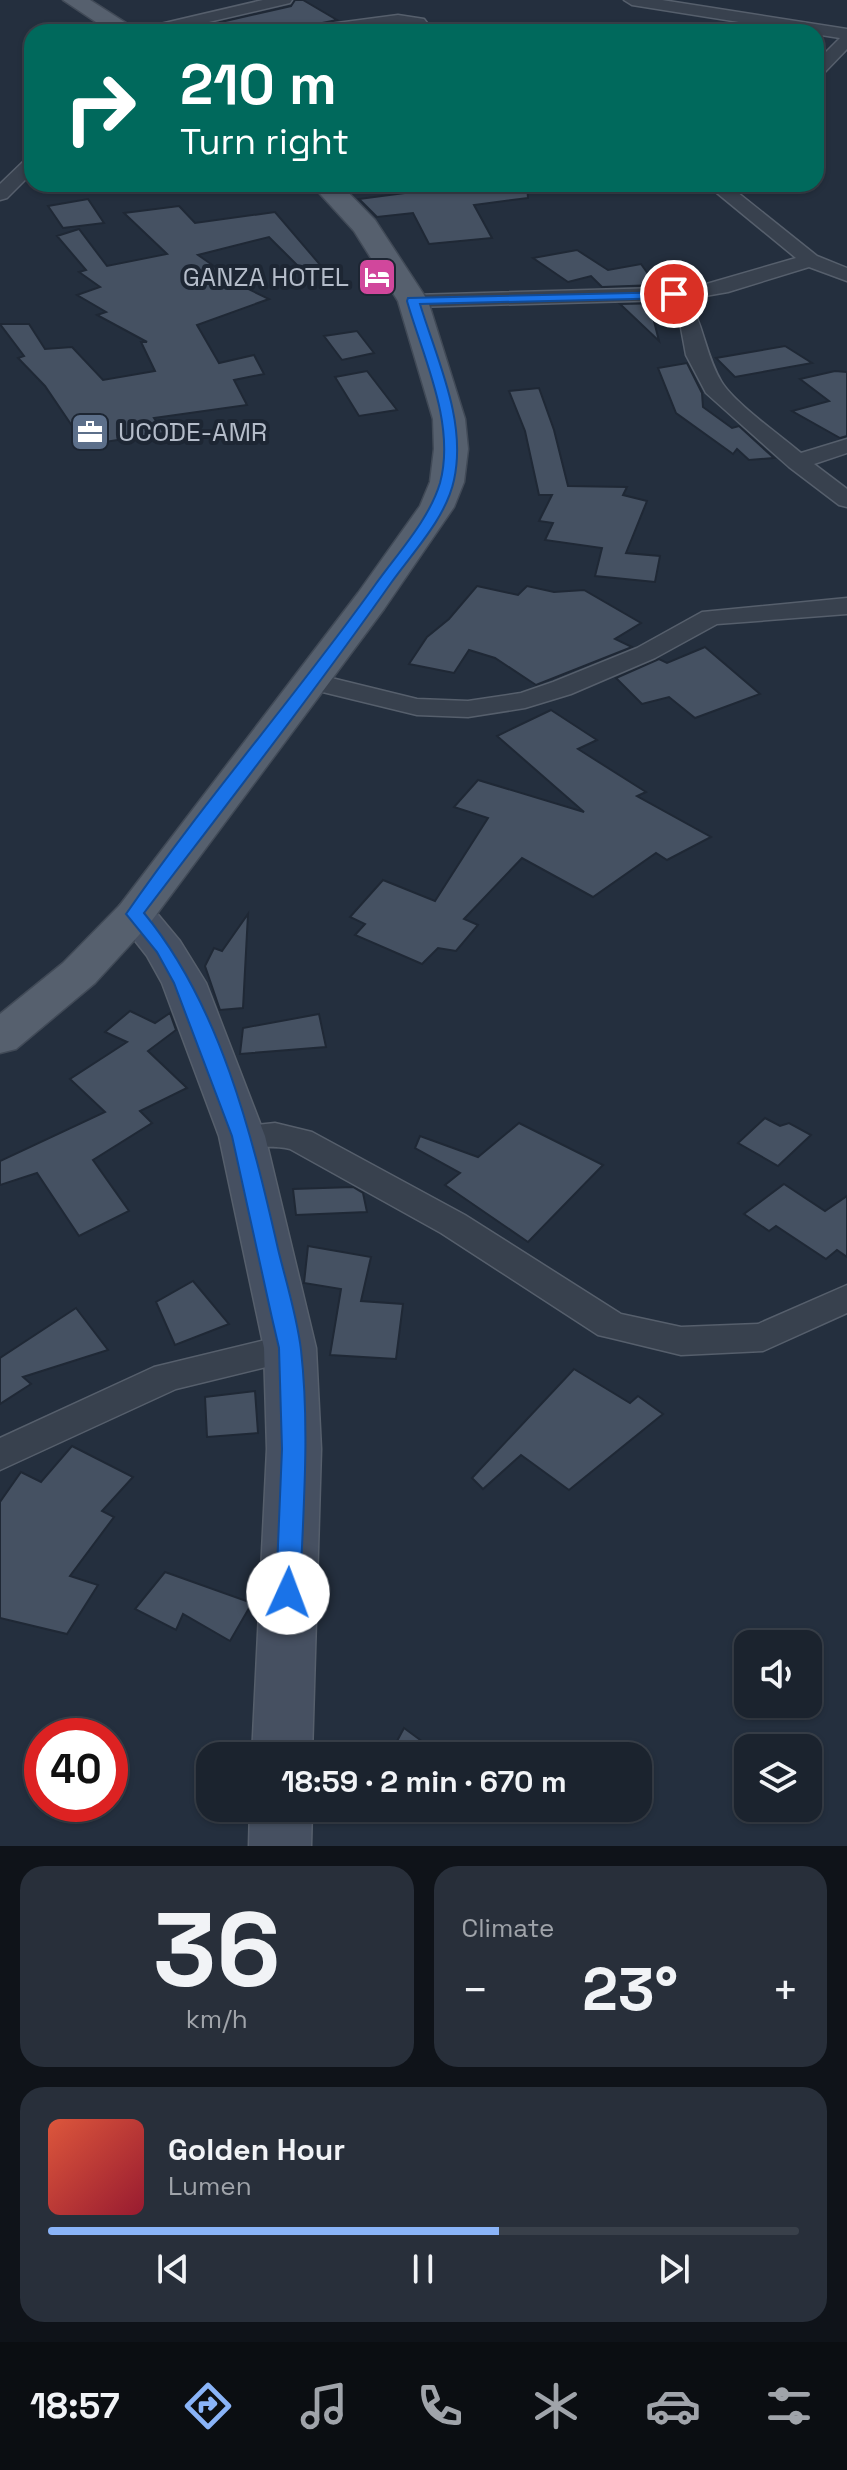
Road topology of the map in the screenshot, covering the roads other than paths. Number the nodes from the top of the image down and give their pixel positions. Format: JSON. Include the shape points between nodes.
{"nodes":[{"id":1,"x":74,"y":0,"type":"edge"},
{"id":2,"x":284,"y":0,"type":"edge"},
{"id":3,"x":632,"y":0,"type":"edge"},
{"id":4,"x":255,"y":7,"type":"junction"},
{"id":5,"x":114,"y":24,"type":"edge"},
{"id":6,"x":180,"y":24,"type":"edge"},
{"id":7,"x":285,"y":24,"type":"edge"},
{"id":8,"x":352,"y":24,"type":"edge"},
{"id":9,"x":420,"y":24,"type":"edge"},
{"id":10,"x":771,"y":24,"type":"edge"},
{"id":11,"x":824,"y":33,"type":"edge"},
{"id":12,"x":847,"y":37,"type":"edge"},
{"id":13,"x":824,"y":62,"type":"edge"},
{"id":14,"x":24,"y":171,"type":"edge"},
{"id":15,"x":333,"y":192,"type":"edge"},
{"id":16,"x":725,"y":192,"type":"edge"},
{"id":17,"x":0,"y":194,"type":"edge"},
{"id":18,"x":810,"y":260,"type":"junction"},
{"id":19,"x":847,"y":275,"type":"edge"},
{"id":20,"x":674,"y":294,"type":"junction"},
{"id":21,"x":413,"y":301,"type":"junction"},
{"id":22,"x":847,"y":446,"type":"edge"},
{"id":23,"x":797,"y":462,"type":"junction"},
{"id":24,"x":847,"y":500,"type":"edge"},
{"id":25,"x":847,"y":606,"type":"edge"},
{"id":26,"x":311,"y":681,"type":"junction"},
{"id":27,"x":135,"y":914,"type":"junction"},
{"id":28,"x":0,"y":1038,"type":"edge"},
{"id":29,"x":242,"y":1136,"type":"junction"},
{"id":30,"x":847,"y":1298,"type":"edge"},
{"id":31,"x":290,"y":1348,"type":"junction"},
{"id":32,"x":0,"y":1455,"type":"edge"},
{"id":33,"x":283,"y":1742,"type":"edge"},
{"id":34,"x":281,"y":1822,"type":"edge"},
{"id":35,"x":280,"y":1846,"type":"edge"}],
"edges":[{"from":1,"to":5,"type":"main road"},
{"from":2,"to":4,"type":"street"},
{"from":3,"to":10,"type":"street"},
{"from":4,"to":6,"type":"street"},
{"from":4,"to":7,"type":"street"},
{"from":8,"to":9,"type":"street"},
{"from":11,"to":12,"type":"street"},
{"from":12,"to":13,"type":"street"},
{"from":14,"to":17,"type":"street"},
{"from":15,"to":21,"type":"main road","via":[[365,226]]},
{"from":16,"to":18,"type":"street"},
{"from":18,"to":19,"type":"street"},
{"from":18,"to":20,"type":"street","via":[[721,288]]},
{"from":20,"to":21,"type":"street"},
{"from":20,"to":23,"type":"street","via":[[689,317],[697,355],[714,388]]},
{"from":21,"to":26,"type":"main road","via":[[449,419],[447,482],[437,507]]},
{"from":22,"to":23,"type":"street"},
{"from":23,"to":24,"type":"street"},
{"from":25,"to":26,"type":"street","via":[[711,617],[646,653],[562,688],[468,709],[417,707]]},
{"from":26,"to":27,"type":"main road"},
{"from":27,"to":28,"type":"main road","via":[[79,973]]},
{"from":27,"to":29,"type":"street","via":[[184,983]]},
{"from":29,"to":30,"type":"street","via":[[275,1134],[300,1140],[453,1224],[611,1325],[681,1341],[763,1337]]},
{"from":29,"to":31,"type":"street"},
{"from":31,"to":32,"type":"street","via":[[167,1377]]},
{"from":31,"to":33,"type":"street","via":[[294,1449]]},
{"from":34,"to":35,"type":"street"}]}
